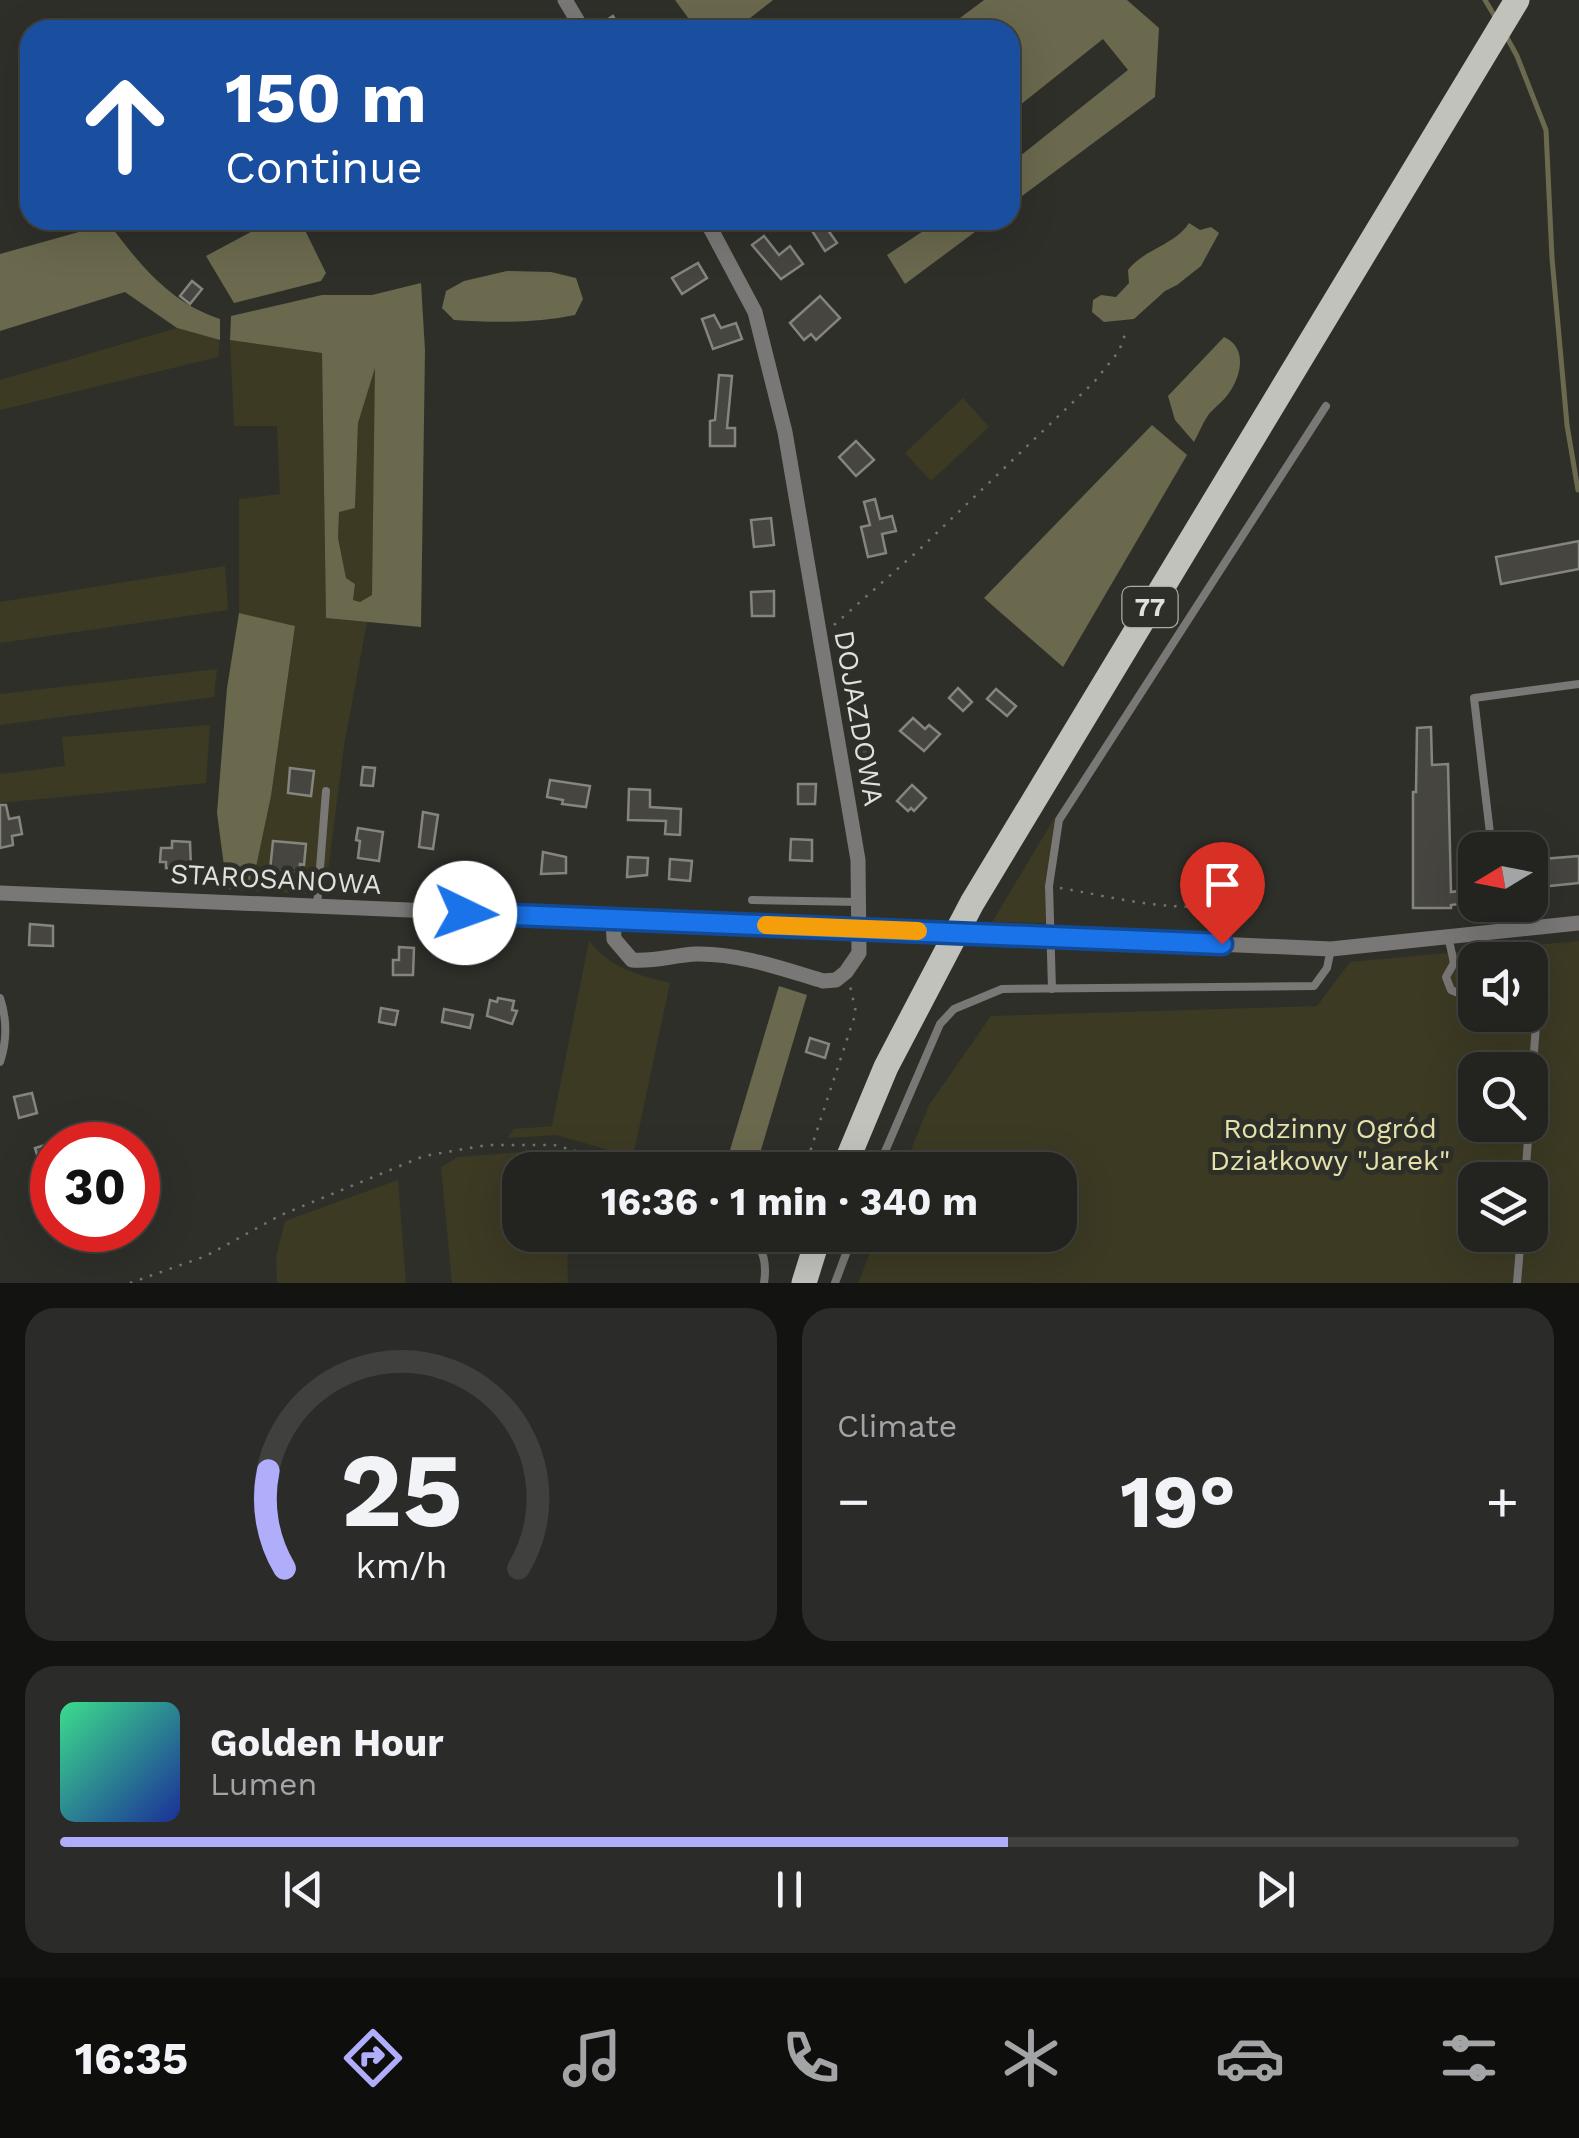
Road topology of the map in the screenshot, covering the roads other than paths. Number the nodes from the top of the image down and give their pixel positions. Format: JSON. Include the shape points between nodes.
{"nodes":[{"id":1,"x":1517,"y":0,"type":"edge"},
{"id":2,"x":711,"y":230,"type":"edge"},
{"id":3,"x":1326,"y":406,"type":"dead end"},
{"id":4,"x":1579,"y":684,"type":"edge"},
{"id":5,"x":326,"y":791,"type":"dead end"},
{"id":6,"x":1490,"y":832,"type":"edge"},
{"id":7,"x":0,"y":894,"type":"edge"},
{"id":8,"x":752,"y":900,"type":"dead end"},
{"id":9,"x":860,"y":902,"type":"junction"},
{"id":10,"x":317,"y":906,"type":"junction"},
{"id":11,"x":613,"y":920,"type":"junction"},
{"id":12,"x":1500,"y":922,"type":"edge"},
{"id":13,"x":1579,"y":923,"type":"edge"},
{"id":14,"x":1501,"y":931,"type":"junction"},
{"id":15,"x":1448,"y":936,"type":"junction"},
{"id":16,"x":1331,"y":949,"type":"junction"},
{"id":17,"x":1454,"y":963,"type":"junction"},
{"id":18,"x":1458,"y":965,"type":"edge"},
{"id":19,"x":1052,"y":989,"type":"junction"},
{"id":20,"x":1458,"y":993,"type":"edge"},
{"id":21,"x":0,"y":998,"type":"edge"},
{"id":22,"x":0,"y":1062,"type":"edge"},
{"id":23,"x":851,"y":1152,"type":"edge"},
{"id":24,"x":885,"y":1152,"type":"edge"},
{"id":25,"x":760,"y":1252,"type":"edge"},
{"id":26,"x":814,"y":1252,"type":"edge"},
{"id":27,"x":847,"y":1252,"type":"edge"},
{"id":28,"x":1520,"y":1252,"type":"edge"},
{"id":29,"x":764,"y":1283,"type":"edge"},
{"id":30,"x":804,"y":1283,"type":"edge"},
{"id":31,"x":835,"y":1283,"type":"edge"},
{"id":32,"x":1517,"y":1283,"type":"edge"}],
"edges":[{"from":1,"to":23,"type":"main road","number":"77","via":[[972,903],[886,1067]]},
{"from":2,"to":9,"type":"street","name":"DOJAZDOWA","via":[[755,312],[785,432]]},
{"from":3,"to":19,"type":"lane","via":[[1059,820],[1049,886]]},
{"from":4,"to":6,"type":"lane","via":[[1474,698]]},
{"from":5,"to":10,"type":"lane"},
{"from":7,"to":10,"type":"street","name":"STAROSANOWA"},
{"from":8,"to":9,"type":"lane"},
{"from":9,"to":11,"type":"street","name":"DOJAZDOWA","via":[[859,953],[836,980],[823,981],[733,957],[632,960],[614,939]]},
{"from":10,"to":11,"type":"street","name":"STAROSANOWA"},
{"from":11,"to":16,"type":"street","name":"STAROSANOWA","bridge":true},
{"from":12,"to":14,"type":"lane"},
{"from":13,"to":14,"type":"street","name":"STAROSANOWA"},
{"from":14,"to":15,"type":"street","name":"STAROSANOWA"},
{"from":15,"to":16,"type":"street","name":"STAROSANOWA"},
{"from":15,"to":17,"type":"lane"},
{"from":16,"to":19,"type":"lane","via":[[1314,986]]},
{"from":17,"to":18,"type":"lane"},
{"from":17,"to":20,"type":"lane","via":[[1446,977]]},
{"from":19,"to":24,"type":"lane","via":[[1002,988],[954,1009],[940,1024]]},
{"from":21,"to":22,"type":"lane"},
{"from":25,"to":29,"type":"lane"},
{"from":26,"to":30,"type":"main road"},
{"from":27,"to":31,"type":"lane"},
{"from":28,"to":32,"type":"lane"}]}
